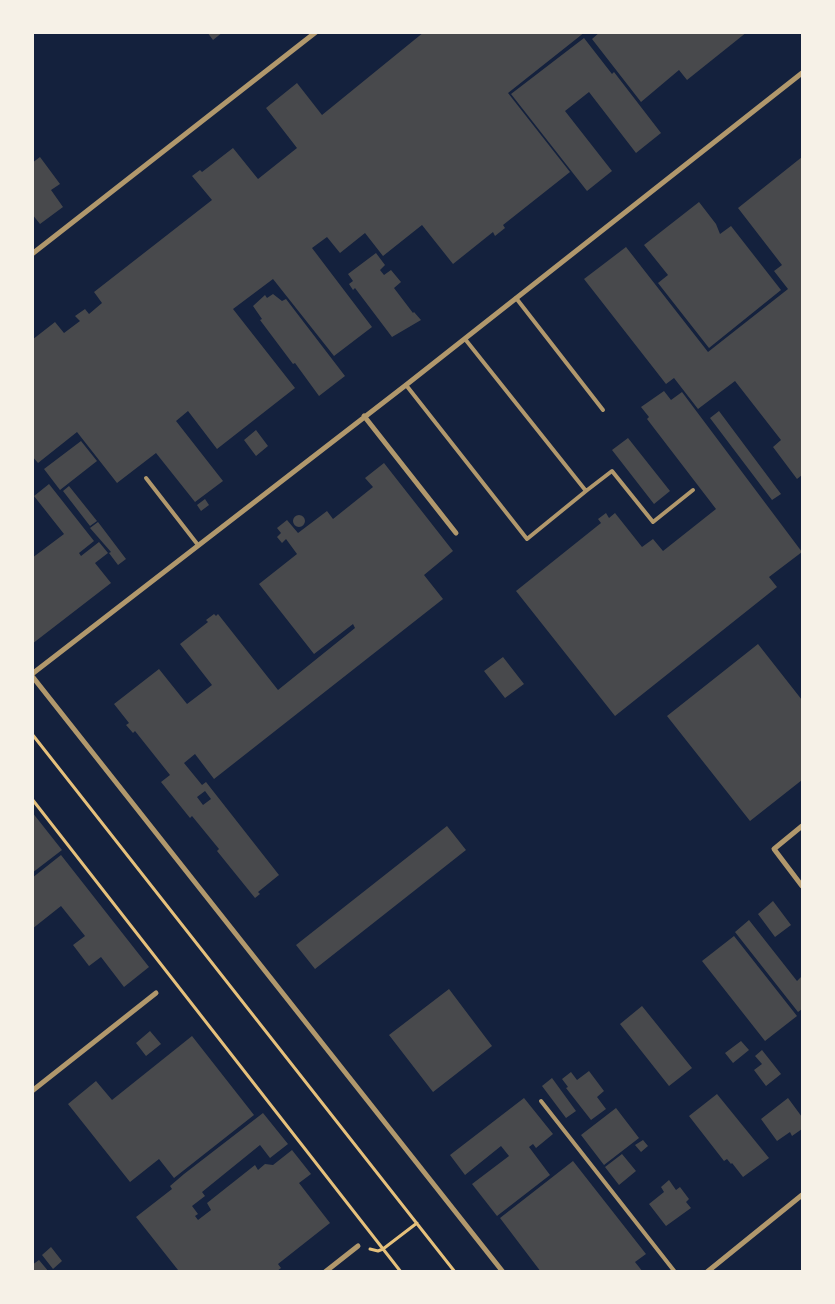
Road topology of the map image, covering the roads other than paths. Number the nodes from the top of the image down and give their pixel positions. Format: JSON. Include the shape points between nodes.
{"nodes":[{"id":1,"x":316,"y":32,"type":"edge"},
{"id":2,"x":802,"y":73,"type":"edge"},
{"id":3,"x":32,"y":254,"type":"edge"},
{"id":4,"x":516,"y":298,"type":"junction"},
{"id":5,"x":465,"y":339,"type":"junction"},
{"id":6,"x":406,"y":385,"type":"junction"},
{"id":7,"x":603,"y":410,"type":"dead end"},
{"id":8,"x":364,"y":416,"type":"junction"},
{"id":9,"x":146,"y":478,"type":"dead end"},
{"id":10,"x":693,"y":490,"type":"dead end"},
{"id":11,"x":586,"y":491,"type":"junction"},
{"id":12,"x":456,"y":533,"type":"dead end"},
{"id":13,"x":198,"y":545,"type":"junction"},
{"id":14,"x":32,"y":675,"type":"edge"},
{"id":15,"x":802,"y":826,"type":"edge"},
{"id":16,"x":802,"y":886,"type":"edge"},
{"id":17,"x":156,"y":992,"type":"dead end"},
{"id":18,"x":32,"y":1091,"type":"edge"},
{"id":19,"x":541,"y":1101,"type":"dead end"},
{"id":20,"x":802,"y":1195,"type":"edge"},
{"id":21,"x":358,"y":1246,"type":"road end"},
{"id":22,"x":325,"y":1272,"type":"edge"},
{"id":23,"x":503,"y":1272,"type":"edge"},
{"id":24,"x":675,"y":1272,"type":"edge"},
{"id":25,"x":707,"y":1272,"type":"edge"}],
"edges":[{"from":1,"to":3,"type":"street"},
{"from":2,"to":4,"type":"street"},
{"from":4,"to":5,"type":"street"},
{"from":4,"to":7,"type":"lane"},
{"from":5,"to":6,"type":"street"},
{"from":5,"to":11,"type":"lane"},
{"from":6,"to":8,"type":"street"},
{"from":6,"to":11,"type":"lane","via":[[527,539]]},
{"from":8,"to":12,"type":"street"},
{"from":8,"to":13,"type":"street"},
{"from":9,"to":13,"type":"lane"},
{"from":10,"to":11,"type":"lane","via":[[653,522],[612,470]]},
{"from":13,"to":14,"type":"street"},
{"from":14,"to":23,"type":"street"},
{"from":15,"to":16,"type":"street","via":[[774,849]]},
{"from":17,"to":18,"type":"street"},
{"from":19,"to":24,"type":"lane"},
{"from":20,"to":25,"type":"street"},
{"from":21,"to":22,"type":"street"}]}
